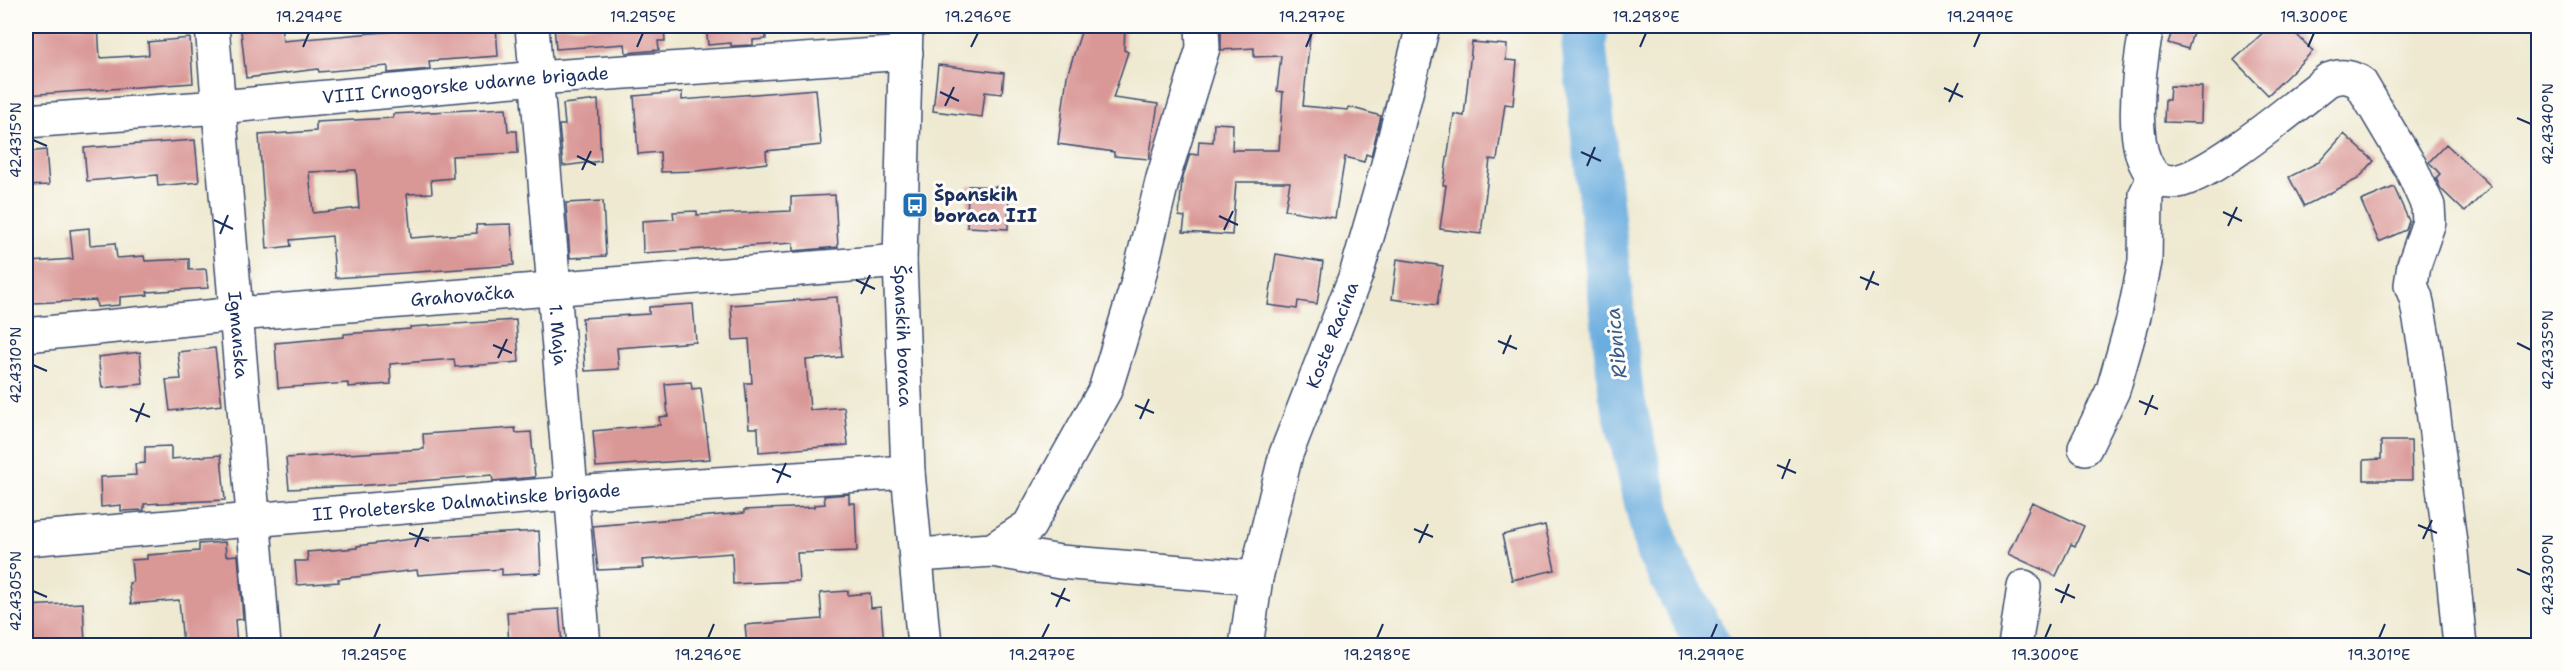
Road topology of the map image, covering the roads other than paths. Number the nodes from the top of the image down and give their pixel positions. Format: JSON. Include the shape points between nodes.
{"nodes":[{"id":1,"x":212,"y":26,"type":"edge"},
{"id":2,"x":532,"y":26,"type":"edge"},
{"id":3,"x":1202,"y":26,"type":"edge"},
{"id":4,"x":1423,"y":26,"type":"edge"},
{"id":5,"x":2147,"y":26,"type":"edge"},
{"id":6,"x":906,"y":39,"type":"edge"},
{"id":7,"x":536,"y":78,"type":"junction"},
{"id":8,"x":219,"y":107,"type":"junction"},
{"id":9,"x":26,"y":121,"type":"edge"},
{"id":10,"x":2155,"y":176,"type":"junction"},
{"id":11,"x":900,"y":261,"type":"junction"},
{"id":12,"x":554,"y":288,"type":"junction"},
{"id":13,"x":237,"y":314,"type":"junction"},
{"id":14,"x":26,"y":335,"type":"edge"},
{"id":15,"x":2085,"y":448,"type":"dead end"},
{"id":16,"x":908,"y":472,"type":"junction"},
{"id":17,"x":571,"y":493,"type":"junction"},
{"id":18,"x":254,"y":520,"type":"junction"},
{"id":19,"x":26,"y":539,"type":"edge"},
{"id":20,"x":992,"y":550,"type":"junction"},
{"id":21,"x":917,"y":555,"type":"junction"},
{"id":22,"x":1256,"y":578,"type":"junction"},
{"id":23,"x":2024,"y":587,"type":"dead end"},
{"id":24,"x":264,"y":645,"type":"edge"},
{"id":25,"x":584,"y":645,"type":"edge"},
{"id":26,"x":924,"y":645,"type":"edge"},
{"id":27,"x":1246,"y":645,"type":"edge"},
{"id":28,"x":2015,"y":645,"type":"edge"},
{"id":29,"x":2460,"y":645,"type":"edge"}],
"edges":[{"from":1,"to":8,"type":"street","name":"Igmanska"},
{"from":2,"to":7,"type":"street","name":"1. Maja"},
{"from":3,"to":20,"type":"street","via":[[1203,48],[1105,390],[1029,526]]},
{"from":4,"to":22,"type":"street","name":"Koste Racina","via":[[1356,275],[1286,454]]},
{"from":5,"to":10,"type":"street","via":[[2139,63],[2138,130],[2144,159]]},
{"from":6,"to":7,"type":"street","name":"VIII Crnogorske udarne brigade"},
{"from":6,"to":11,"type":"street","name":"Španskih boraca"},
{"from":7,"to":8,"type":"street","name":"VIII Crnogorske udarne brigade"},
{"from":7,"to":12,"type":"street","name":"1. Maja"},
{"from":8,"to":9,"type":"street","name":"VIII Crnogorske udarne brigade"},
{"from":8,"to":13,"type":"street","name":"Igmanska"},
{"from":10,"to":15,"type":"street","via":[[2146,194],[2145,262],[2131,329],[2113,390]]},
{"from":10,"to":29,"type":"street","via":[[2172,182],[2218,164],[2328,80],[2339,76],[2360,82],[2411,168],[2428,206],[2428,222],[2411,285],[2425,348]]},
{"from":11,"to":12,"type":"street","name":"Grahovačka"},
{"from":11,"to":16,"type":"street","name":"Španskih boraca"},
{"from":12,"to":13,"type":"street","name":"Grahovačka"},
{"from":12,"to":17,"type":"street","name":"1. Maja"},
{"from":13,"to":14,"type":"street","name":"Grahovačka"},
{"from":13,"to":18,"type":"street","name":"Igmanska"},
{"from":16,"to":17,"type":"street","name":"II Proleterske Dalmatinske brigade"},
{"from":16,"to":21,"type":"street","name":"Španskih boraca"},
{"from":17,"to":18,"type":"street","name":"II Proleterske Dalmatinske brigade"},
{"from":17,"to":25,"type":"street","name":"1. Maja"},
{"from":18,"to":19,"type":"street","name":"II Proleterske Dalmatinske brigade"},
{"from":18,"to":24,"type":"street","name":"Igmanska"},
{"from":20,"to":21,"type":"street"},
{"from":20,"to":22,"type":"street","via":[[1060,562]]},
{"from":21,"to":26,"type":"street","name":"Španskih boraca"},
{"from":22,"to":27,"type":"street","name":"Koste Racina"},
{"from":23,"to":28,"type":"street"}]}
